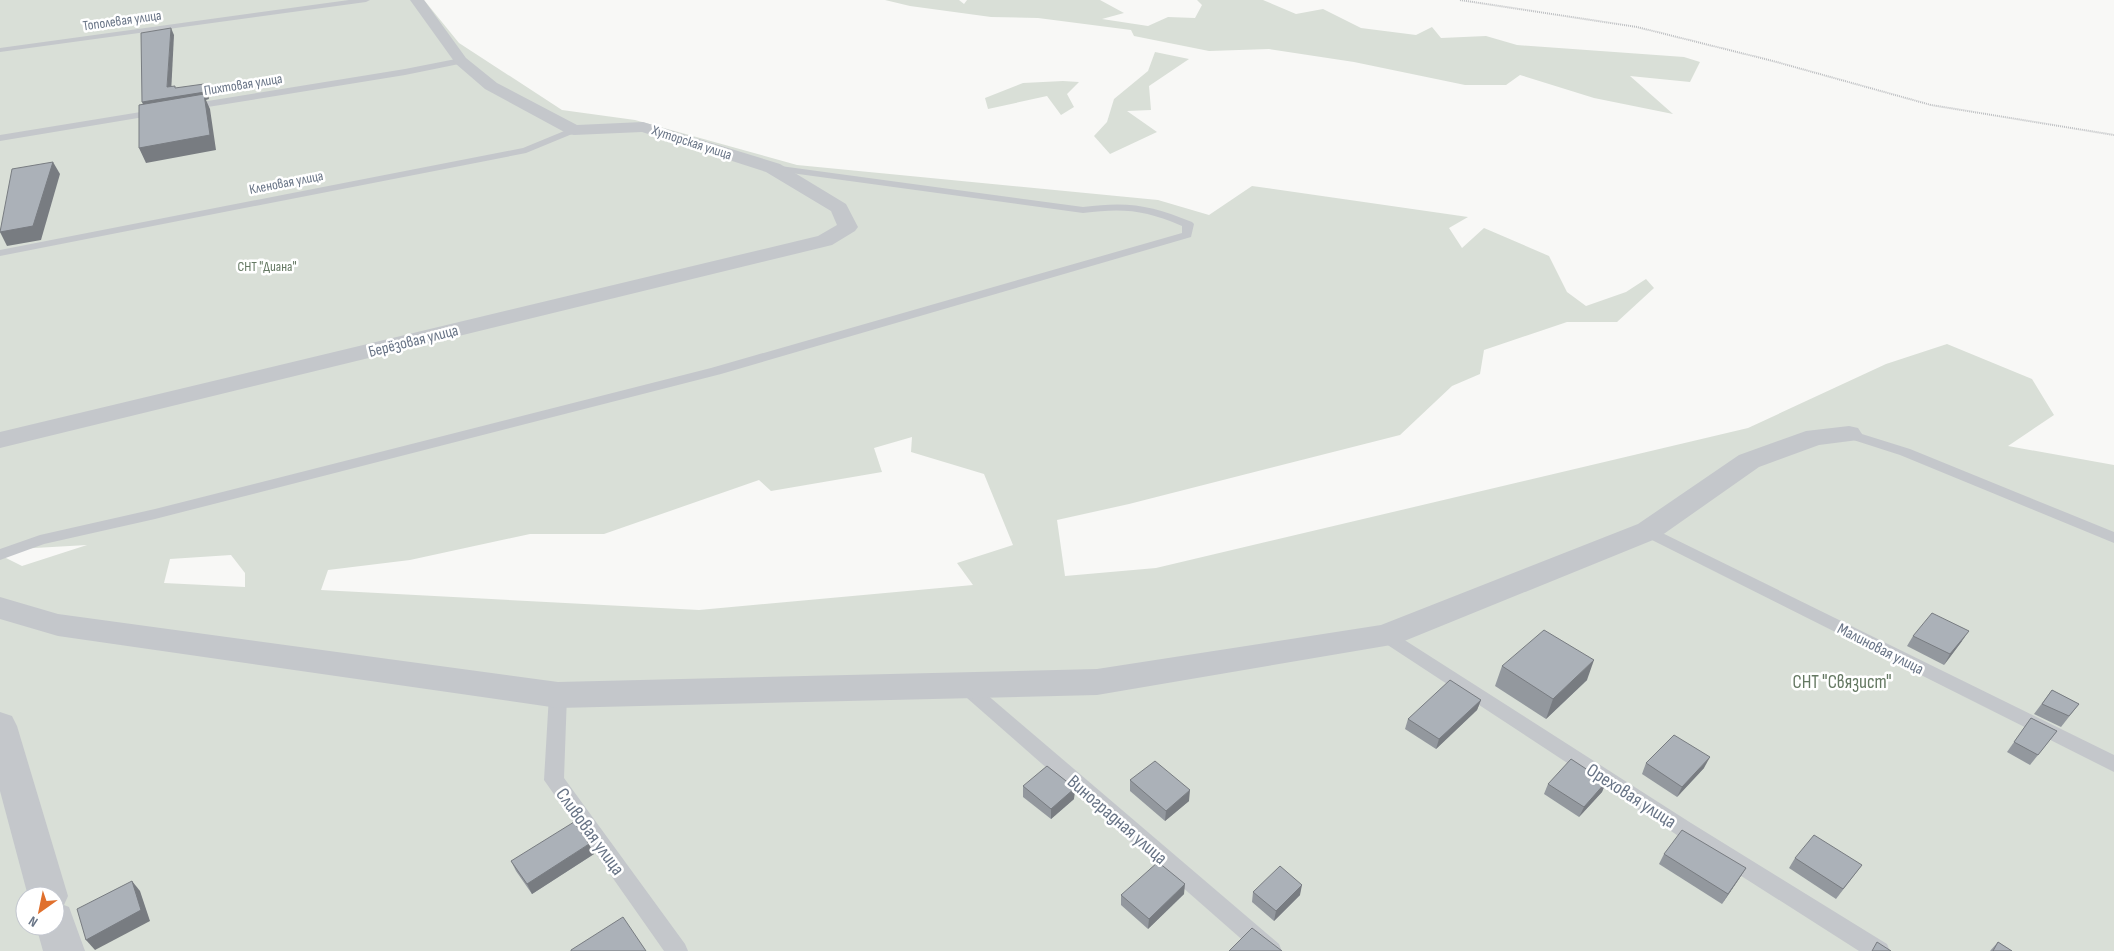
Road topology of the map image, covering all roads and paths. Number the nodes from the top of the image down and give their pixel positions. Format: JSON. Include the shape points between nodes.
{"nodes":[{"id":1,"x":366,"y":0,"type":"edge"},
{"id":2,"x":417,"y":0,"type":"edge"},
{"id":3,"x":1460,"y":0,"type":"edge"},
{"id":4,"x":0,"y":50,"type":"edge"},
{"id":5,"x":461,"y":61,"type":"junction"},
{"id":6,"x":183,"y":108,"type":"edge"},
{"id":7,"x":164,"y":111,"type":"edge"},
{"id":8,"x":574,"y":130,"type":"junction"},
{"id":9,"x":2114,"y":134,"type":"edge"},
{"id":10,"x":0,"y":138,"type":"edge"},
{"id":11,"x":773,"y":168,"type":"junction"},
{"id":12,"x":825,"y":240,"type":"joint"},
{"id":13,"x":0,"y":253,"type":"edge"},
{"id":14,"x":1849,"y":434,"type":"joint"},
{"id":15,"x":0,"y":440,"type":"edge"},
{"id":16,"x":1648,"y":531,"type":"junction"},
{"id":17,"x":2114,"y":538,"type":"edge"},
{"id":18,"x":0,"y":555,"type":"edge"},
{"id":19,"x":0,"y":608,"type":"edge"},
{"id":20,"x":1386,"y":636,"type":"junction"},
{"id":21,"x":965,"y":686,"type":"junction"},
{"id":22,"x":558,"y":695,"type":"junction"},
{"id":23,"x":0,"y":726,"type":"edge"},
{"id":24,"x":2114,"y":764,"type":"edge"},
{"id":25,"x":45,"y":886,"type":"edge"},
{"id":26,"x":60,"y":936,"type":"edge"},
{"id":27,"x":64,"y":951,"type":"edge"},
{"id":28,"x":678,"y":951,"type":"edge"},
{"id":29,"x":1272,"y":951,"type":"edge"},
{"id":30,"x":1879,"y":951,"type":"edge"}],
"edges":[{"from":1,"to":4,"type":"lane","name":"Тополевая улица"},
{"from":2,"to":5,"type":"street"},
{"from":3,"to":9,"type":"path","via":[[1637,27],[1932,105]]},
{"from":5,"to":6,"type":"lane","name":"Пихтовая улица"},
{"from":5,"to":8,"type":"street","via":[[491,86]]},
{"from":7,"to":10,"type":"lane"},
{"from":8,"to":11,"type":"street","name":"Хуторская улица","via":[[643,127]]},
{"from":8,"to":13,"type":"lane","name":"Кленовая улица","via":[[526,150]]},
{"from":11,"to":12,"type":"street","name":"Хуторская улица","via":[[839,208],[848,227]]},
{"from":11,"to":18,"type":"lane","via":[[1083,210],[1119,205],[1141,207],[1188,224],[1187,235],[716,372],[165,512],[40,540]]},
{"from":12,"to":15,"type":"street","name":"Берёзовая улица"},
{"from":14,"to":16,"type":"street","via":[[1815,437],[1749,461]]},
{"from":14,"to":17,"type":"lane","via":[[1905,452]]},
{"from":16,"to":20,"type":"street"},
{"from":16,"to":24,"type":"lane","name":"Малиновая улица"},
{"from":19,"to":22,"type":"street","via":[[58,625]]},
{"from":20,"to":21,"type":"street","via":[[1097,682]]},
{"from":20,"to":30,"type":"lane","name":"Ореховая улица"},
{"from":21,"to":22,"type":"street"},
{"from":21,"to":29,"type":"lane","name":"Виноградная улица"},
{"from":22,"to":28,"type":"lane","name":"Сливовая улица","via":[[554,780]]},
{"from":23,"to":25,"type":"street"},
{"from":26,"to":27,"type":"street"}]}
